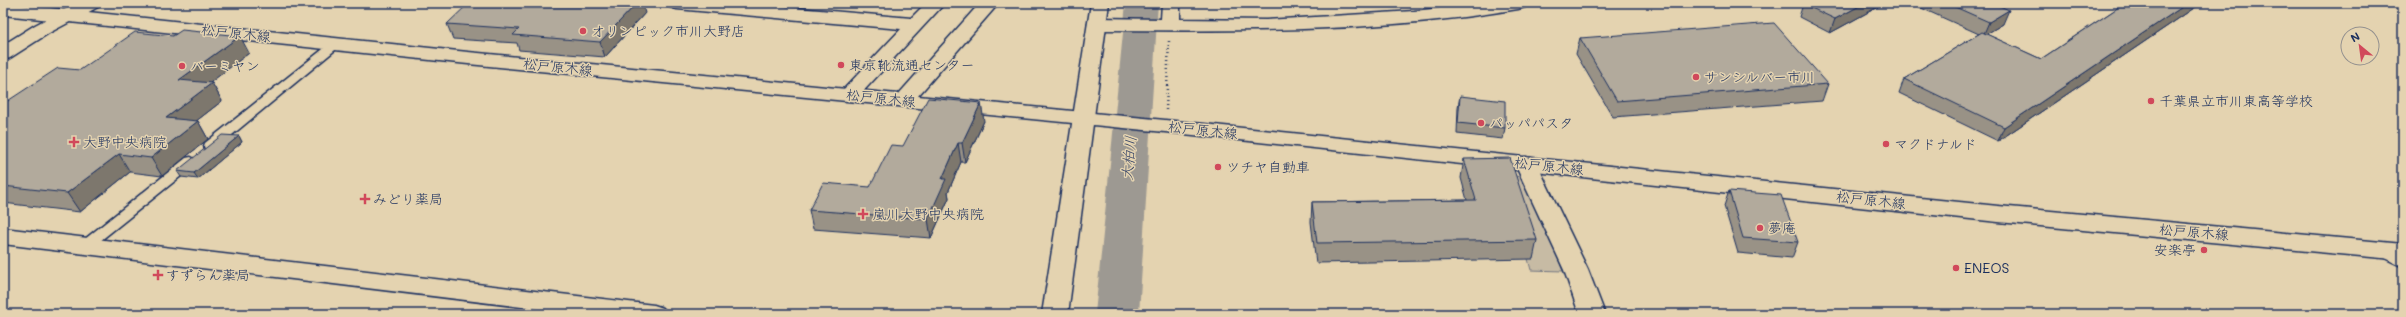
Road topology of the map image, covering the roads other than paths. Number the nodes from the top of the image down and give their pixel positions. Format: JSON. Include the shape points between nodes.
{"nodes":[{"id":1,"x":91,"y":3,"type":"edge"},
{"id":2,"x":677,"y":3,"type":"edge"},
{"id":3,"x":936,"y":3,"type":"edge"},
{"id":4,"x":990,"y":3,"type":"edge"},
{"id":5,"x":1100,"y":3,"type":"edge"},
{"id":6,"x":1171,"y":3,"type":"edge"},
{"id":7,"x":1518,"y":3,"type":"edge"},
{"id":8,"x":3,"y":9,"type":"edge"},
{"id":9,"x":69,"y":15,"type":"junction"},
{"id":10,"x":915,"y":24,"type":"junction"},
{"id":11,"x":1098,"y":24,"type":"junction"},
{"id":12,"x":1170,"y":24,"type":"junction"},
{"id":13,"x":336,"y":44,"type":"junction"},
{"id":14,"x":3,"y":54,"type":"edge"},
{"id":15,"x":850,"y":94,"type":"junction"},
{"id":16,"x":904,"y":100,"type":"junction"},
{"id":17,"x":1094,"y":119,"type":"junction"},
{"id":18,"x":1526,"y":164,"type":"junction"},
{"id":19,"x":3,"y":236,"type":"edge"},
{"id":20,"x":85,"y":246,"type":"junction"},
{"id":21,"x":2378,"y":250,"type":"junction"},
{"id":22,"x":2403,"y":252,"type":"edge"},
{"id":23,"x":2403,"y":262,"type":"edge"},
{"id":24,"x":654,"y":314,"type":"edge"},
{"id":25,"x":1055,"y":314,"type":"edge"},
{"id":26,"x":1592,"y":314,"type":"edge"}],
"edges":[{"from":1,"to":9,"type":"street"},
{"from":2,"to":10,"type":"street"},
{"from":3,"to":10,"type":"street"},
{"from":4,"to":16,"type":"street"},
{"from":5,"to":11,"type":"street"},
{"from":6,"to":12,"type":"street"},
{"from":7,"to":12,"type":"street","via":[[1466,12],[1335,22],[1266,26]]},
{"from":8,"to":9,"type":"street","name":"松戸原木線"},
{"from":9,"to":13,"type":"street","name":"松戸原木線"},
{"from":9,"to":14,"type":"street"},
{"from":10,"to":15,"type":"street"},
{"from":11,"to":12,"type":"street"},
{"from":11,"to":17,"type":"street"},
{"from":13,"to":15,"type":"street","name":"松戸原木線"},
{"from":13,"to":20,"type":"lane"},
{"from":15,"to":16,"type":"street","name":"松戸原木線"},
{"from":16,"to":17,"type":"street","name":"松戸原木線"},
{"from":17,"to":18,"type":"street","name":"松戸原木線"},
{"from":17,"to":25,"type":"street"},
{"from":18,"to":21,"type":"street","name":"松戸原木線","via":[[1998,214]]},
{"from":18,"to":26,"type":"street","via":[[1576,270]]},
{"from":19,"to":20,"type":"street"},
{"from":20,"to":24,"type":"street"},
{"from":21,"to":22,"type":"street","name":"松戸原木線"},
{"from":21,"to":23,"type":"lane"}]}
